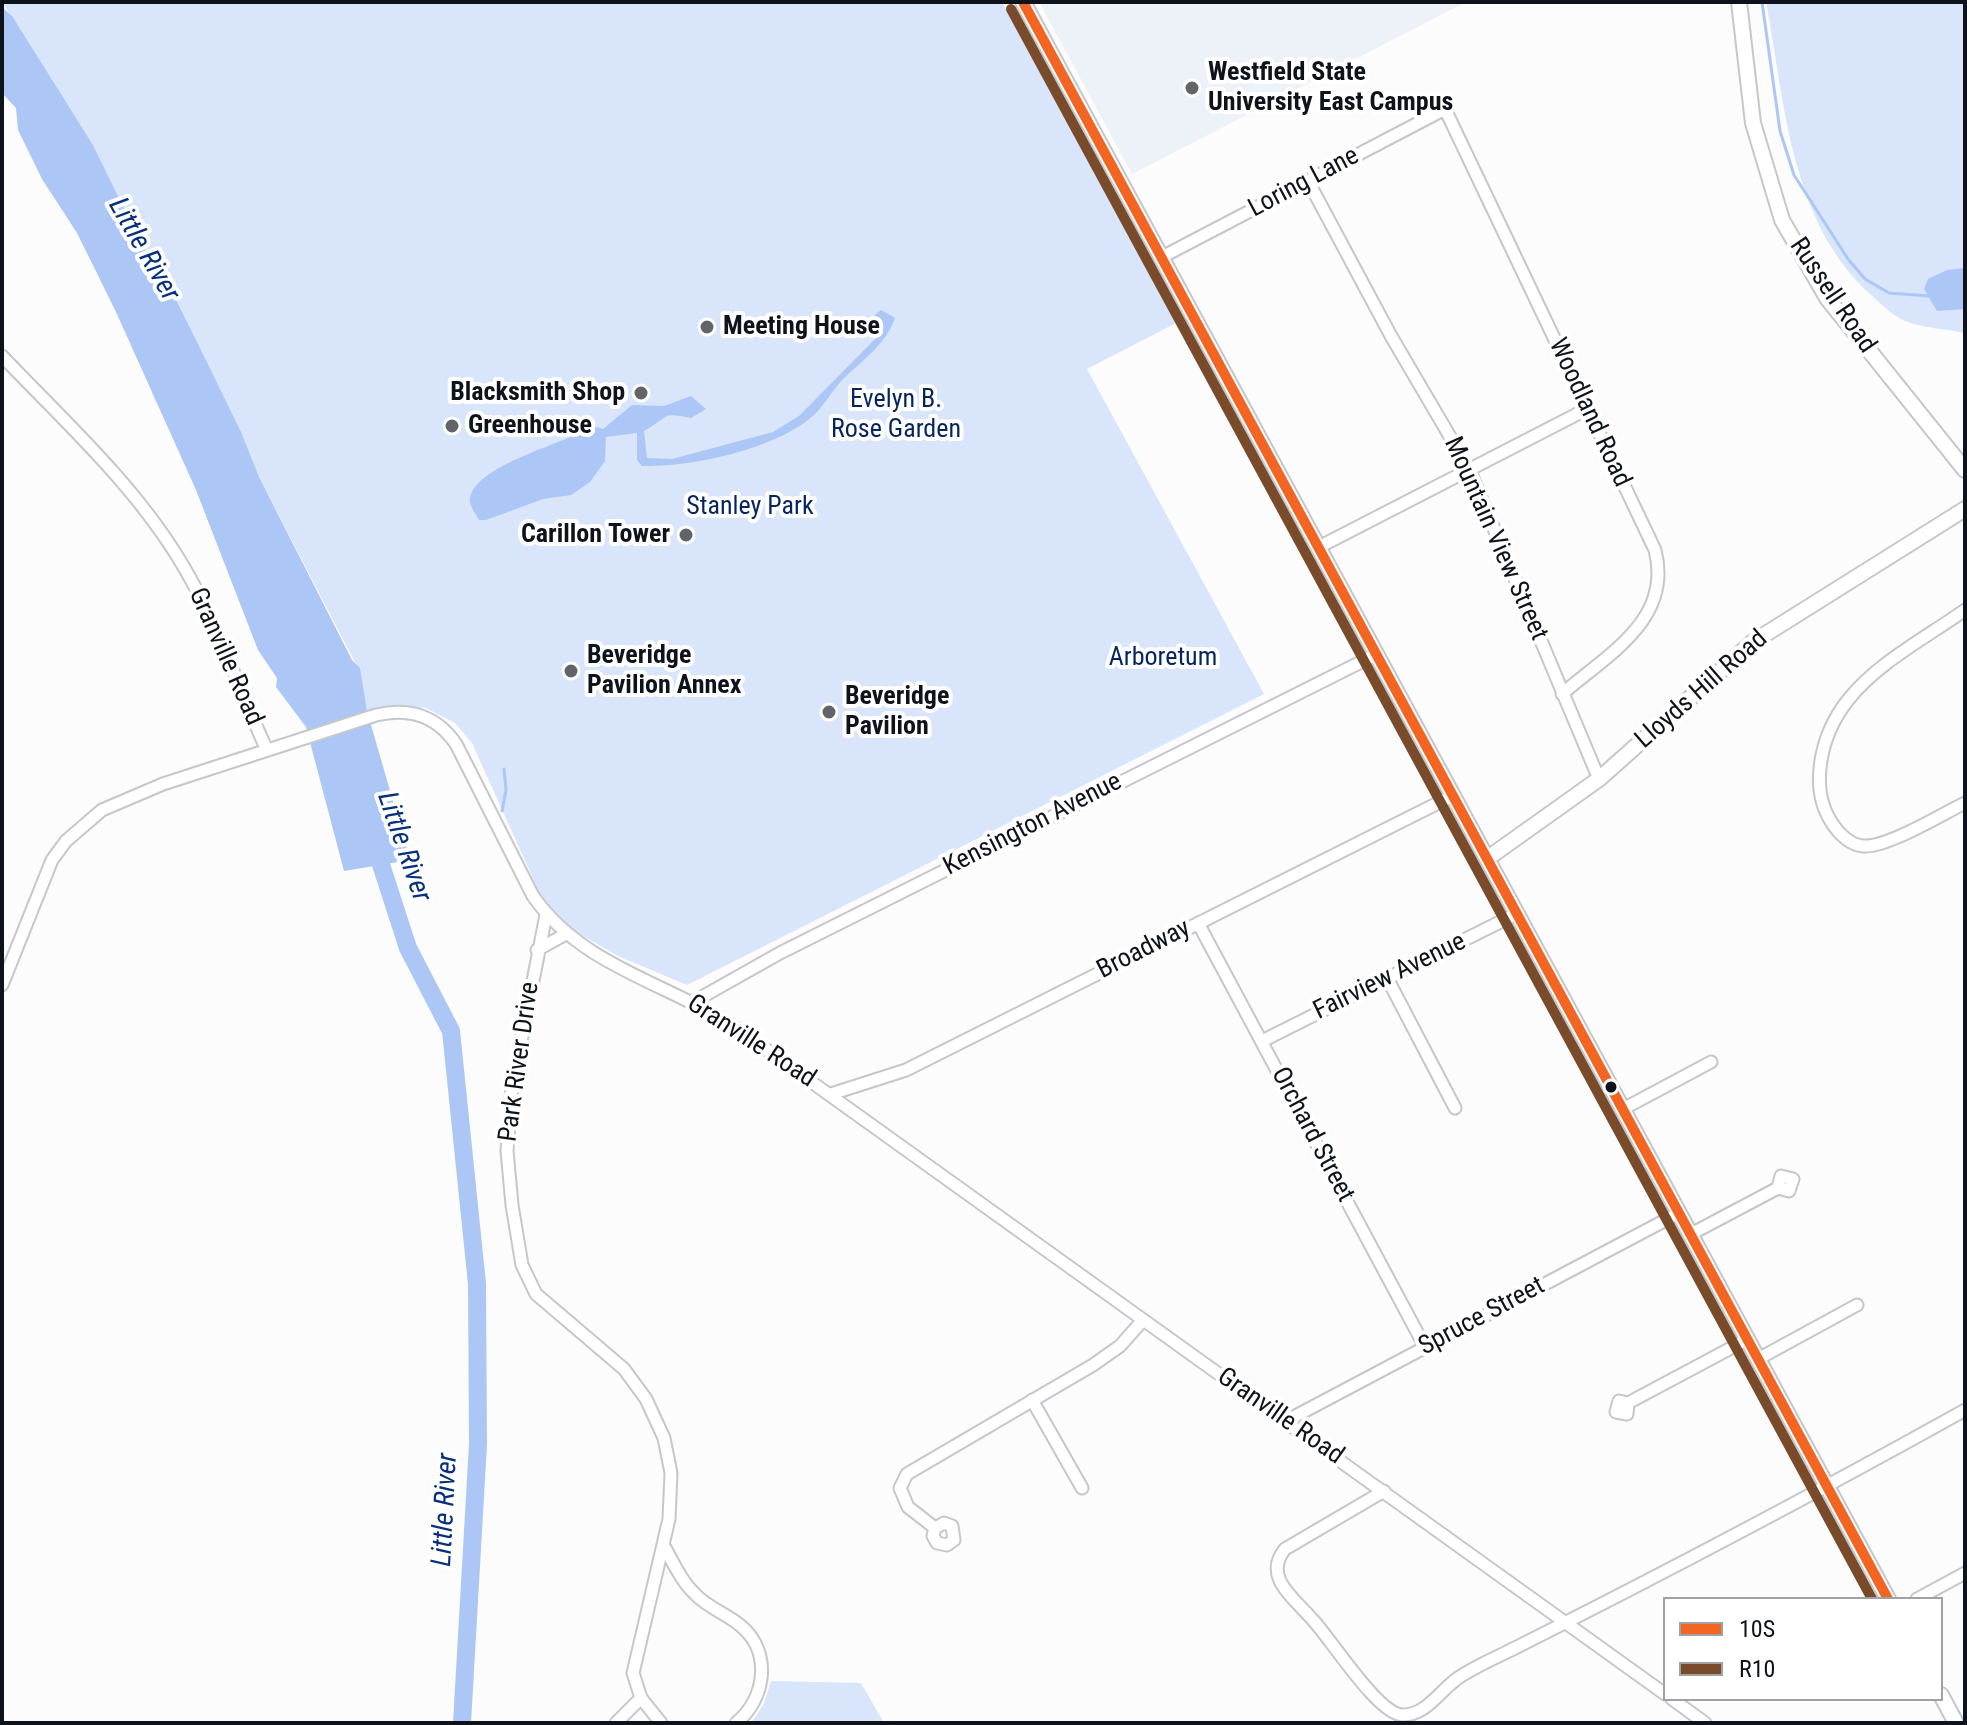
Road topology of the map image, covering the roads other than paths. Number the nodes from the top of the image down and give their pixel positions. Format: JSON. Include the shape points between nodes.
{"nodes":[{"id":1,"x":1023,"y":2,"type":"edge"},
{"id":2,"x":1739,"y":2,"type":"edge"},
{"id":3,"x":1445,"y":109,"type":"joint"},
{"id":4,"x":1308,"y":181,"type":"junction"},
{"id":5,"x":1162,"y":257,"type":"junction"},
{"id":6,"x":2,"y":356,"type":"edge"},
{"id":7,"x":1587,"y":409,"type":"junction"},
{"id":8,"x":1469,"y":469,"type":"junction"},
{"id":9,"x":1965,"y":470,"type":"edge"},
{"id":10,"x":1965,"y":509,"type":"edge"},
{"id":11,"x":1319,"y":547,"type":"junction"},
{"id":12,"x":1965,"y":610,"type":"edge"},
{"id":13,"x":1377,"y":654,"type":"junction"},
{"id":14,"x":1562,"y":694,"type":"junction"},
{"id":15,"x":266,"y":748,"type":"junction"},
{"id":16,"x":1599,"y":779,"type":"junction"},
{"id":17,"x":1454,"y":795,"type":"junction"},
{"id":18,"x":1965,"y":803,"type":"edge"},
{"id":19,"x":1488,"y":858,"type":"junction"},
{"id":20,"x":1518,"y":913,"type":"junction"},
{"id":21,"x":546,"y":915,"type":"junction"},
{"id":22,"x":1198,"y":923,"type":"junction"},
{"id":23,"x":566,"y":934,"type":"junction"},
{"id":24,"x":537,"y":950,"type":"junction"},
{"id":25,"x":1387,"y":978,"type":"junction"},
{"id":26,"x":2,"y":985,"type":"edge"},
{"id":27,"x":693,"y":1002,"type":"junction"},
{"id":28,"x":1262,"y":1041,"type":"junction"},
{"id":29,"x":1711,"y":1062,"type":"dead end"},
{"id":30,"x":831,"y":1094,"type":"junction"},
{"id":31,"x":1455,"y":1108,"type":"dead end"},
{"id":32,"x":1623,"y":1109,"type":"junction"},
{"id":33,"x":1778,"y":1188,"type":"dead end"},
{"id":34,"x":1679,"y":1213,"type":"junction"},
{"id":35,"x":1691,"y":1234,"type":"junction"},
{"id":36,"x":1857,"y":1305,"type":"dead end"},
{"id":37,"x":1143,"y":1320,"type":"junction"},
{"id":38,"x":1748,"y":1339,"type":"junction"},
{"id":39,"x":1425,"y":1347,"type":"junction"},
{"id":40,"x":1758,"y":1359,"type":"junction"},
{"id":41,"x":1032,"y":1400,"type":"junction"},
{"id":42,"x":1628,"y":1403,"type":"dead end"},
{"id":43,"x":1965,"y":1410,"type":"edge"},
{"id":44,"x":1286,"y":1421,"type":"junction"},
{"id":45,"x":1827,"y":1487,"type":"junction"},
{"id":46,"x":1082,"y":1488,"type":"dead end"},
{"id":47,"x":1384,"y":1491,"type":"junction"},
{"id":48,"x":935,"y":1528,"type":"dead end"},
{"id":49,"x":665,"y":1548,"type":"junction"},
{"id":50,"x":1965,"y":1573,"type":"edge"},
{"id":51,"x":1887,"y":1597,"type":"edge"},
{"id":52,"x":1921,"y":1597,"type":"edge"},
{"id":53,"x":1567,"y":1624,"type":"junction"},
{"id":54,"x":1663,"y":1693,"type":"edge"},
{"id":55,"x":641,"y":1698,"type":"junction"},
{"id":56,"x":1943,"y":1699,"type":"edge"},
{"id":57,"x":1675,"y":1701,"type":"edge"},
{"id":58,"x":616,"y":1723,"type":"edge"},
{"id":59,"x":661,"y":1723,"type":"edge"},
{"id":60,"x":736,"y":1723,"type":"edge"},
{"id":61,"x":1705,"y":1723,"type":"edge"},
{"id":62,"x":1956,"y":1723,"type":"edge"}],
"edges":[{"from":1,"to":5,"type":"main road"},
{"from":2,"to":9,"type":"main road","name":"Russell Road","via":[[1753,123],[1788,232],[1841,317]]},
{"from":3,"to":4,"type":"street","name":"Loring Lane"},
{"from":3,"to":7,"type":"street","name":"Woodland Road"},
{"from":4,"to":5,"type":"street","name":"Loring Lane"},
{"from":4,"to":8,"type":"street","name":"Mountain View Street"},
{"from":5,"to":11,"type":"main road"},
{"from":6,"to":15,"type":"street","name":"Granville Road","via":[[121,481],[165,537],[198,593]]},
{"from":7,"to":8,"type":"street"},
{"from":7,"to":14,"type":"street","name":"Woodland Road","via":[[1655,550],[1661,578],[1639,626]]},
{"from":8,"to":11,"type":"street"},
{"from":8,"to":14,"type":"street","name":"Mountain View Street"},
{"from":10,"to":16,"type":"main road","name":"Lloyds Hill Road","via":[[1753,642]]},
{"from":11,"to":13,"type":"main road"},
{"from":12,"to":18,"type":"street","via":[[1850,698],[1826,739],[1820,786],[1824,810],[1834,826],[1844,838],[1863,846],[1881,843]]},
{"from":13,"to":17,"type":"main road"},
{"from":13,"to":27,"type":"street","name":"Kensington Avenue","via":[[780,953]]},
{"from":14,"to":16,"type":"street","name":"Mountain View Street"},
{"from":15,"to":21,"type":"street","name":"Granville Road","via":[[387,713],[417,714],[449,734],[511,859]]},
{"from":15,"to":26,"type":"street","via":[[121,800],[81,827],[52,860]]},
{"from":16,"to":19,"type":"main road","name":"Lloyds Hill Road"},
{"from":17,"to":19,"type":"main road"},
{"from":17,"to":22,"type":"street","name":"Broadway"},
{"from":19,"to":20,"type":"main road"},
{"from":20,"to":25,"type":"street","name":"Fairview Avenue"},
{"from":20,"to":32,"type":"main road"},
{"from":21,"to":23,"type":"street","name":"Granville Road"},
{"from":21,"to":24,"type":"street","name":"Park River Drive"},
{"from":22,"to":28,"type":"street","name":"Orchard Street"},
{"from":22,"to":30,"type":"street","name":"Broadway","via":[[906,1070]]},
{"from":23,"to":24,"type":"street","name":"Park River Drive"},
{"from":23,"to":27,"type":"street","name":"Granville Road","via":[[599,959]]},
{"from":24,"to":49,"type":"street","name":"Park River Drive","via":[[514,1069],[508,1139],[520,1258],[541,1300],[616,1360],[653,1411],[671,1473]]},
{"from":25,"to":28,"type":"street","name":"Fairview Avenue"},
{"from":25,"to":31,"type":"street"},
{"from":27,"to":30,"type":"street","name":"Granville Road"},
{"from":28,"to":39,"type":"street","name":"Orchard Street"},
{"from":29,"to":32,"type":"street"},
{"from":30,"to":37,"type":"street","name":"Granville Road"},
{"from":32,"to":34,"type":"main road"},
{"from":33,"to":35,"type":"street"},
{"from":34,"to":35,"type":"main road"},
{"from":34,"to":39,"type":"street","name":"Spruce Street"},
{"from":35,"to":38,"type":"main road"},
{"from":36,"to":40,"type":"street"},
{"from":37,"to":41,"type":"street","via":[[1104,1358]]},
{"from":37,"to":44,"type":"street","name":"Granville Road"},
{"from":38,"to":40,"type":"main road"},
{"from":38,"to":42,"type":"street"},
{"from":39,"to":44,"type":"street","name":"Spruce Street"},
{"from":40,"to":45,"type":"main road"},
{"from":41,"to":46,"type":"street"},
{"from":41,"to":48,"type":"street","via":[[904,1477],[900,1488],[905,1503]]},
{"from":43,"to":45,"type":"street"},
{"from":44,"to":47,"type":"street","name":"Granville Road"},
{"from":45,"to":51,"type":"main road"},
{"from":45,"to":53,"type":"street"},
{"from":47,"to":53,"type":"street","name":"Granville Road"},
{"from":47,"to":53,"type":"street","via":[[1291,1545],[1278,1561],[1277,1574],[1391,1712],[1406,1715],[1423,1709],[1465,1673]]},
{"from":49,"to":55,"type":"street","name":"Park River Drive","via":[[633,1666]]},
{"from":49,"to":60,"type":"street","via":[[695,1594],[739,1624],[759,1652],[759,1688]]},
{"from":50,"to":52,"type":"street"},
{"from":53,"to":54,"type":"street","name":"Granville Road"},
{"from":55,"to":58,"type":"street"},
{"from":55,"to":59,"type":"street","name":"Park River Drive"},
{"from":56,"to":62,"type":"main road"},
{"from":57,"to":61,"type":"street"}]}
